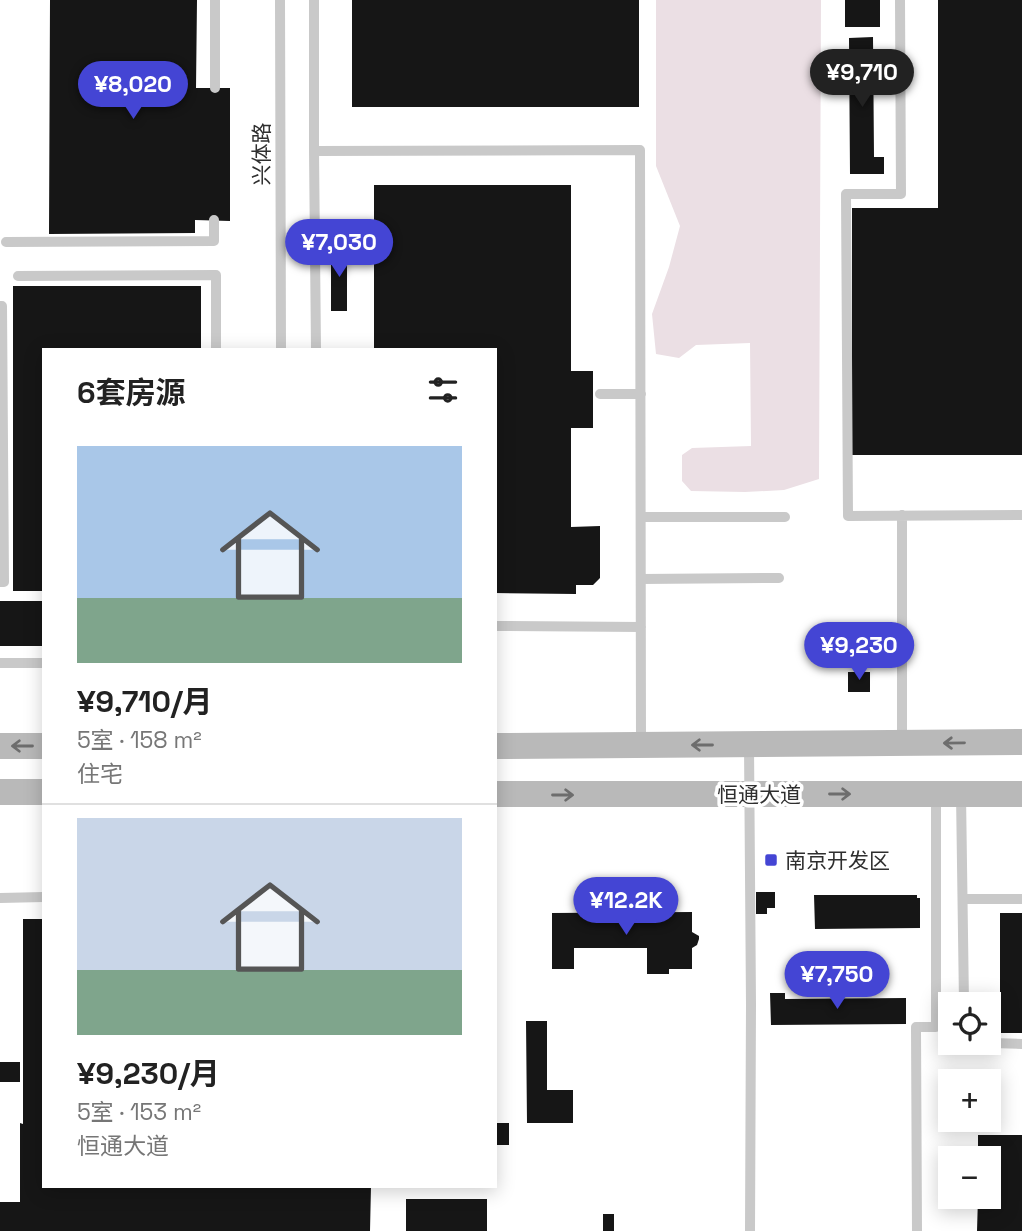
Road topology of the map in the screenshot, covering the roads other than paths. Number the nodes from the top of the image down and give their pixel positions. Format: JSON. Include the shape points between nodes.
{"nodes":[{"id":1,"x":215,"y":0,"type":"edge"},
{"id":2,"x":280,"y":0,"type":"edge"},
{"id":3,"x":314,"y":0,"type":"edge"},
{"id":4,"x":900,"y":0,"type":"edge"},
{"id":5,"x":215,"y":88,"type":"dead end"},
{"id":6,"x":314,"y":151,"type":"junction"},
{"id":7,"x":214,"y":220,"type":"dead end"},
{"id":8,"x":6,"y":242,"type":"dead end"},
{"id":9,"x":18,"y":276,"type":"dead end"},
{"id":10,"x":0,"y":306,"type":"edge"},
{"id":11,"x":216,"y":348,"type":"edge"},
{"id":12,"x":281,"y":348,"type":"edge"},
{"id":13,"x":316,"y":348,"type":"edge"},
{"id":14,"x":600,"y":394,"type":"dead end"},
{"id":15,"x":641,"y":394,"type":"junction"},
{"id":16,"x":902,"y":515,"type":"junction"},
{"id":17,"x":1022,"y":515,"type":"edge"},
{"id":18,"x":641,"y":517,"type":"junction"},
{"id":19,"x":785,"y":517,"type":"dead end"},
{"id":20,"x":779,"y":578,"type":"dead end"},
{"id":21,"x":641,"y":579,"type":"junction"},
{"id":22,"x":0,"y":582,"type":"edge"},
{"id":23,"x":497,"y":626,"type":"edge"},
{"id":24,"x":641,"y":627,"type":"junction"},
{"id":25,"x":0,"y":663,"type":"edge"},
{"id":26,"x":42,"y":663,"type":"edge"},
{"id":27,"x":1022,"y":742,"type":"edge"},
{"id":28,"x":749,"y":744,"type":"junction"},
{"id":29,"x":902,"y":744,"type":"junction"},
{"id":30,"x":642,"y":745,"type":"junction"},
{"id":31,"x":0,"y":746,"type":"edge"},
{"id":32,"x":42,"y":746,"type":"edge"},
{"id":33,"x":497,"y":746,"type":"edge"},
{"id":34,"x":0,"y":792,"type":"edge"},
{"id":35,"x":42,"y":792,"type":"edge"},
{"id":36,"x":497,"y":794,"type":"edge"},
{"id":37,"x":750,"y":794,"type":"junction"},
{"id":38,"x":949,"y":794,"type":"junction"},
{"id":39,"x":1022,"y":794,"type":"edge"},
{"id":40,"x":0,"y":898,"type":"edge"},
{"id":41,"x":42,"y":898,"type":"edge"},
{"id":42,"x":963,"y":899,"type":"junction"},
{"id":43,"x":1022,"y":899,"type":"edge"},
{"id":44,"x":964,"y":992,"type":"edge"},
{"id":45,"x":1001,"y":1043,"type":"edge"},
{"id":46,"x":1022,"y":1044,"type":"edge"},
{"id":47,"x":750,"y":1231,"type":"edge"},
{"id":48,"x":917,"y":1231,"type":"edge"}],
"edges":[{"from":1,"to":5,"type":"lane"},
{"from":2,"to":12,"type":"lane","name":"兴体路"},
{"from":3,"to":6,"type":"lane"},
{"from":4,"to":16,"type":"lane","via":[[901,194],[846,194],[846,208],[848,516]]},
{"from":6,"to":13,"type":"lane"},
{"from":6,"to":15,"type":"lane","via":[[640,150]]},
{"from":7,"to":8,"type":"lane","via":[[214,241]]},
{"from":9,"to":11,"type":"lane","via":[[216,275]]},
{"from":10,"to":22,"type":"lane","via":[[4,582]]},
{"from":14,"to":15,"type":"lane"},
{"from":15,"to":18,"type":"lane"},
{"from":16,"to":17,"type":"lane"},
{"from":16,"to":29,"type":"lane"},
{"from":18,"to":19,"type":"lane"},
{"from":18,"to":21,"type":"lane"},
{"from":20,"to":21,"type":"lane"},
{"from":21,"to":24,"type":"lane"},
{"from":23,"to":24,"type":"lane"},
{"from":24,"to":30,"type":"lane"},
{"from":25,"to":26,"type":"lane"},
{"from":27,"to":29,"type":"main road","one_way":true},
{"from":28,"to":29,"type":"main road"},
{"from":28,"to":30,"type":"main road","one_way":true},
{"from":28,"to":37,"type":"lane"},
{"from":30,"to":33,"type":"main road"},
{"from":32,"to":31,"type":"main road","one_way":true},
{"from":34,"to":35,"type":"main road"},
{"from":36,"to":37,"type":"main road","name":"恒通大道","one_way":true},
{"from":37,"to":38,"type":"main road","name":"恒通大道","one_way":true},
{"from":37,"to":47,"type":"lane"},
{"from":38,"to":39,"type":"main road","name":"恒通大道"},
{"from":38,"to":42,"type":"lane"},
{"from":38,"to":48,"type":"lane","via":[[936,1027],[916,1027]]},
{"from":40,"to":41,"type":"lane"},
{"from":42,"to":43,"type":"lane"},
{"from":42,"to":44,"type":"lane"},
{"from":45,"to":46,"type":"lane"}]}
